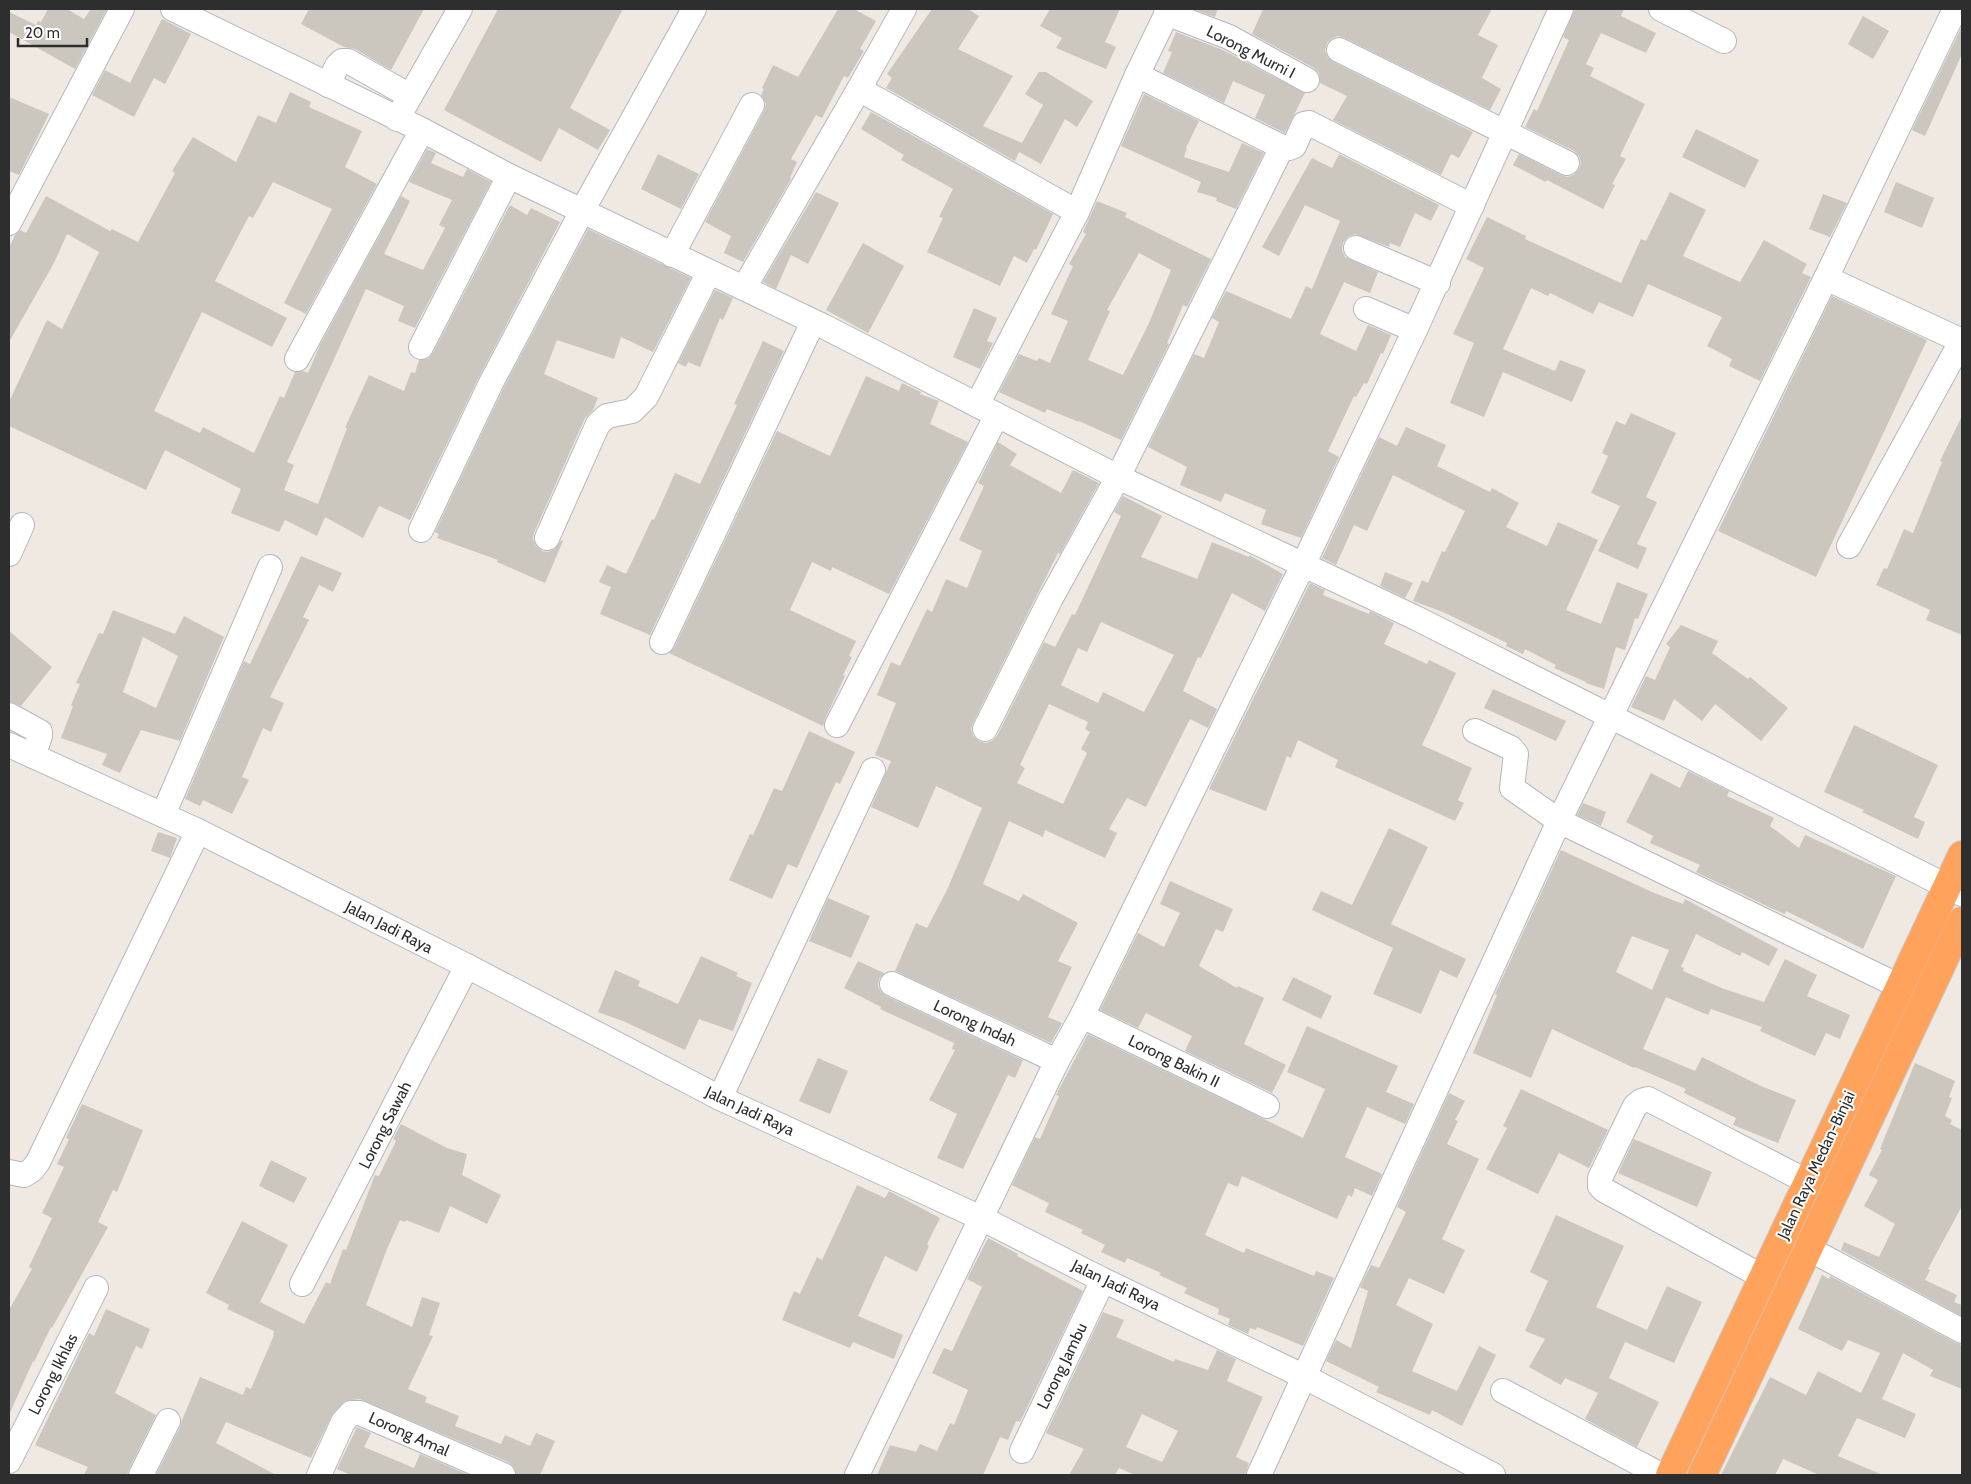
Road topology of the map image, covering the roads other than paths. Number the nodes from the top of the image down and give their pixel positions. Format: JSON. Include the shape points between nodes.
{"nodes":[{"id":1,"x":122,"y":9,"type":"edge"},
{"id":2,"x":173,"y":9,"type":"edge"},
{"id":3,"x":460,"y":9,"type":"edge"},
{"id":4,"x":694,"y":9,"type":"edge"},
{"id":5,"x":904,"y":9,"type":"edge"},
{"id":6,"x":1561,"y":9,"type":"edge"},
{"id":7,"x":1661,"y":9,"type":"edge"},
{"id":8,"x":1955,"y":9,"type":"edge"},
{"id":9,"x":1168,"y":11,"type":"edge"},
{"id":10,"x":1724,"y":41,"type":"dead end"},
{"id":11,"x":1339,"y":50,"type":"dead end"},
{"id":12,"x":1137,"y":75,"type":"junction"},
{"id":13,"x":1307,"y":80,"type":"dead end"},
{"id":14,"x":328,"y":85,"type":"junction"},
{"id":15,"x":859,"y":90,"type":"junction"},
{"id":16,"x":410,"y":96,"type":"junction"},
{"id":17,"x":752,"y":105,"type":"dead end"},
{"id":18,"x":397,"y":119,"type":"junction"},
{"id":19,"x":422,"y":130,"type":"junction"},
{"id":20,"x":1505,"y":131,"type":"junction"},
{"id":21,"x":1282,"y":147,"type":"junction"},
{"id":22,"x":1567,"y":163,"type":"dead end"},
{"id":23,"x":509,"y":176,"type":"junction"},
{"id":24,"x":1472,"y":206,"type":"junction"},
{"id":25,"x":582,"y":211,"type":"junction"},
{"id":26,"x":1077,"y":212,"type":"junction"},
{"id":27,"x":9,"y":223,"type":"edge"},
{"id":28,"x":1356,"y":248,"type":"dead end"},
{"id":29,"x":672,"y":255,"type":"junction"},
{"id":30,"x":709,"y":272,"type":"junction"},
{"id":31,"x":1826,"y":278,"type":"junction"},
{"id":32,"x":1438,"y":283,"type":"junction"},
{"id":33,"x":744,"y":288,"type":"junction"},
{"id":34,"x":1366,"y":309,"type":"dead end"},
{"id":35,"x":812,"y":322,"type":"junction"},
{"id":36,"x":1416,"y":330,"type":"junction"},
{"id":37,"x":1962,"y":340,"type":"edge"},
{"id":38,"x":422,"y":347,"type":"dead end"},
{"id":39,"x":297,"y":359,"type":"dead end"},
{"id":40,"x":987,"y":410,"type":"junction"},
{"id":41,"x":1118,"y":477,"type":"junction"},
{"id":42,"x":22,"y":525,"type":"dead end"},
{"id":43,"x":421,"y":530,"type":"dead end"},
{"id":44,"x":547,"y":538,"type":"dead end"},
{"id":45,"x":1848,"y":546,"type":"dead end"},
{"id":46,"x":9,"y":554,"type":"edge"},
{"id":47,"x":1303,"y":565,"type":"junction"},
{"id":48,"x":270,"y":568,"type":"dead end"},
{"id":49,"x":662,"y":642,"type":"dead end"},
{"id":50,"x":9,"y":715,"type":"edge"},
{"id":51,"x":1611,"y":718,"type":"junction"},
{"id":52,"x":837,"y":725,"type":"dead end"},
{"id":53,"x":985,"y":730,"type":"dead end"},
{"id":54,"x":1475,"y":731,"type":"dead end"},
{"id":55,"x":9,"y":745,"type":"edge"},
{"id":56,"x":33,"y":756,"type":"junction"},
{"id":57,"x":873,"y":770,"type":"dead end"},
{"id":58,"x":163,"y":815,"type":"junction"},
{"id":59,"x":1560,"y":821,"type":"junction"},
{"id":60,"x":198,"y":831,"type":"junction"},
{"id":61,"x":1962,"y":855,"type":"edge"},
{"id":62,"x":1955,"y":891,"type":"edge"},
{"id":63,"x":1962,"y":921,"type":"edge"},
{"id":64,"x":467,"y":966,"type":"junction"},
{"id":65,"x":892,"y":984,"type":"dead end"},
{"id":66,"x":1899,"y":986,"type":"junction"},
{"id":67,"x":1082,"y":1016,"type":"junction"},
{"id":68,"x":1057,"y":1061,"type":"junction"},
{"id":69,"x":720,"y":1098,"type":"junction"},
{"id":70,"x":1267,"y":1106,"type":"dead end"},
{"id":71,"x":9,"y":1172,"type":"edge"},
{"id":72,"x":1808,"y":1182,"type":"junction"},
{"id":73,"x":981,"y":1218,"type":"junction"},
{"id":74,"x":1809,"y":1248,"type":"junction"},
{"id":75,"x":1763,"y":1278,"type":"junction"},
{"id":76,"x":1103,"y":1280,"type":"junction"},
{"id":77,"x":302,"y":1284,"type":"dead end"},
{"id":78,"x":96,"y":1288,"type":"dead end"},
{"id":79,"x":1962,"y":1331,"type":"edge"},
{"id":80,"x":1305,"y":1377,"type":"junction"},
{"id":81,"x":1503,"y":1391,"type":"dead end"},
{"id":82,"x":168,"y":1421,"type":"dead end"},
{"id":83,"x":1022,"y":1451,"type":"dead end"},
{"id":84,"x":9,"y":1461,"type":"edge"},
{"id":85,"x":489,"y":1472,"type":"edge"},
{"id":86,"x":141,"y":1475,"type":"edge"},
{"id":87,"x":319,"y":1475,"type":"edge"},
{"id":88,"x":857,"y":1475,"type":"edge"},
{"id":89,"x":1259,"y":1475,"type":"edge"},
{"id":90,"x":1493,"y":1475,"type":"edge"},
{"id":91,"x":1661,"y":1475,"type":"edge"},
{"id":92,"x":1670,"y":1475,"type":"edge"},
{"id":93,"x":1702,"y":1475,"type":"edge"}],
"edges":[{"from":1,"to":27,"type":"street"},
{"from":2,"to":14,"type":"street"},
{"from":3,"to":16,"type":"street"},
{"from":4,"to":25,"type":"street"},
{"from":5,"to":15,"type":"street"},
{"from":6,"to":20,"type":"street"},
{"from":7,"to":10,"type":"street"},
{"from":8,"to":31,"type":"street"},
{"from":9,"to":12,"type":"street"},
{"from":9,"to":13,"type":"street","name":"Lorong Murni I","via":[[1242,44]]},
{"from":11,"to":20,"type":"street"},
{"from":12,"to":21,"type":"street"},
{"from":12,"to":26,"type":"street"},
{"from":14,"to":16,"type":"street","via":[[337,66],[348,61]]},
{"from":14,"to":18,"type":"street"},
{"from":15,"to":26,"type":"street"},
{"from":15,"to":33,"type":"street"},
{"from":16,"to":18,"type":"street"},
{"from":17,"to":29,"type":"street"},
{"from":18,"to":19,"type":"street"},
{"from":19,"to":23,"type":"street"},
{"from":19,"to":39,"type":"street"},
{"from":20,"to":22,"type":"street"},
{"from":20,"to":24,"type":"street"},
{"from":21,"to":24,"type":"street","via":[[1294,146],[1304,124],[1309,123]]},
{"from":21,"to":41,"type":"street"},
{"from":23,"to":25,"type":"street"},
{"from":23,"to":38,"type":"street"},
{"from":24,"to":32,"type":"street"},
{"from":25,"to":29,"type":"street"},
{"from":25,"to":43,"type":"street","via":[[491,382]]},
{"from":26,"to":40,"type":"street"},
{"from":28,"to":32,"type":"street"},
{"from":29,"to":30,"type":"street"},
{"from":30,"to":33,"type":"street"},
{"from":30,"to":44,"type":"street","via":[[646,397],[632,411],[607,416],[598,424]]},
{"from":31,"to":37,"type":"street"},
{"from":31,"to":51,"type":"street"},
{"from":32,"to":36,"type":"street"},
{"from":33,"to":35,"type":"street"},
{"from":34,"to":36,"type":"street"},
{"from":35,"to":40,"type":"street"},
{"from":35,"to":49,"type":"street"},
{"from":36,"to":47,"type":"street"},
{"from":37,"to":45,"type":"street"},
{"from":40,"to":41,"type":"street"},
{"from":40,"to":52,"type":"street"},
{"from":41,"to":47,"type":"street"},
{"from":41,"to":53,"type":"street","via":[[1051,598]]},
{"from":42,"to":46,"type":"street"},
{"from":47,"to":51,"type":"street","via":[[1416,618]]},
{"from":47,"to":67,"type":"street"},
{"from":48,"to":58,"type":"street"},
{"from":50,"to":56,"type":"street","via":[[40,732]]},
{"from":51,"to":59,"type":"street"},
{"from":51,"to":62,"type":"street"},
{"from":54,"to":59,"type":"street","via":[[1511,748],[1516,754],[1512,788]]},
{"from":55,"to":56,"type":"street","name":"Jalan Jadi Raya"},
{"from":56,"to":58,"type":"street","name":"Jalan Jadi Raya"},
{"from":57,"to":69,"type":"street"},
{"from":58,"to":60,"type":"street","name":"Jalan Jadi Raya"},
{"from":59,"to":66,"type":"street"},
{"from":59,"to":80,"type":"street"},
{"from":60,"to":64,"type":"street","name":"Jalan Jadi Raya"},
{"from":60,"to":71,"type":"street","via":[[38,1162],[24,1175]]},
{"from":61,"to":62,"type":"highway","name":"Jalan Raya Medan-Binjai"},
{"from":62,"to":66,"type":"highway","name":"Jalan Raya Medan-Binjai"},
{"from":63,"to":74,"type":"highway","name":"Jalan Raya Medan-Binjai"},
{"from":64,"to":69,"type":"street","name":"Jalan Jadi Raya"},
{"from":64,"to":77,"type":"street","name":"Lorong Sawah"},
{"from":65,"to":68,"type":"street","name":"Lorong Indah"},
{"from":66,"to":72,"type":"highway","name":"Jalan Raya Medan-Binjai"},
{"from":67,"to":68,"type":"street"},
{"from":67,"to":70,"type":"street","name":"Lorong Bakin II"},
{"from":68,"to":73,"type":"street"},
{"from":69,"to":73,"type":"street","name":"Jalan Jadi Raya"},
{"from":72,"to":75,"type":"highway","name":"Jalan Raya Medan-Binjai"},
{"from":72,"to":75,"type":"street","via":[[1648,1099],[1635,1106],[1600,1178],[1600,1186],[1604,1190]]},
{"from":73,"to":76,"type":"street","name":"Jalan Jadi Raya"},
{"from":73,"to":88,"type":"street"},
{"from":74,"to":79,"type":"street"},
{"from":74,"to":93,"type":"highway","name":"Jalan Raya Medan-Binjai"},
{"from":75,"to":92,"type":"highway","name":"Jalan Raya Medan-Binjai"},
{"from":76,"to":80,"type":"street","name":"Jalan Jadi Raya"},
{"from":76,"to":83,"type":"street","name":"Lorong Jambu"},
{"from":78,"to":84,"type":"street","name":"Lorong Ikhlas"},
{"from":80,"to":89,"type":"street"},
{"from":80,"to":90,"type":"street","name":"Jalan Jadi Raya"},
{"from":81,"to":91,"type":"street"},
{"from":82,"to":86,"type":"street"},
{"from":85,"to":87,"type":"street","name":"Lorong Amal","via":[[360,1413],[351,1413],[343,1422]]}]}
